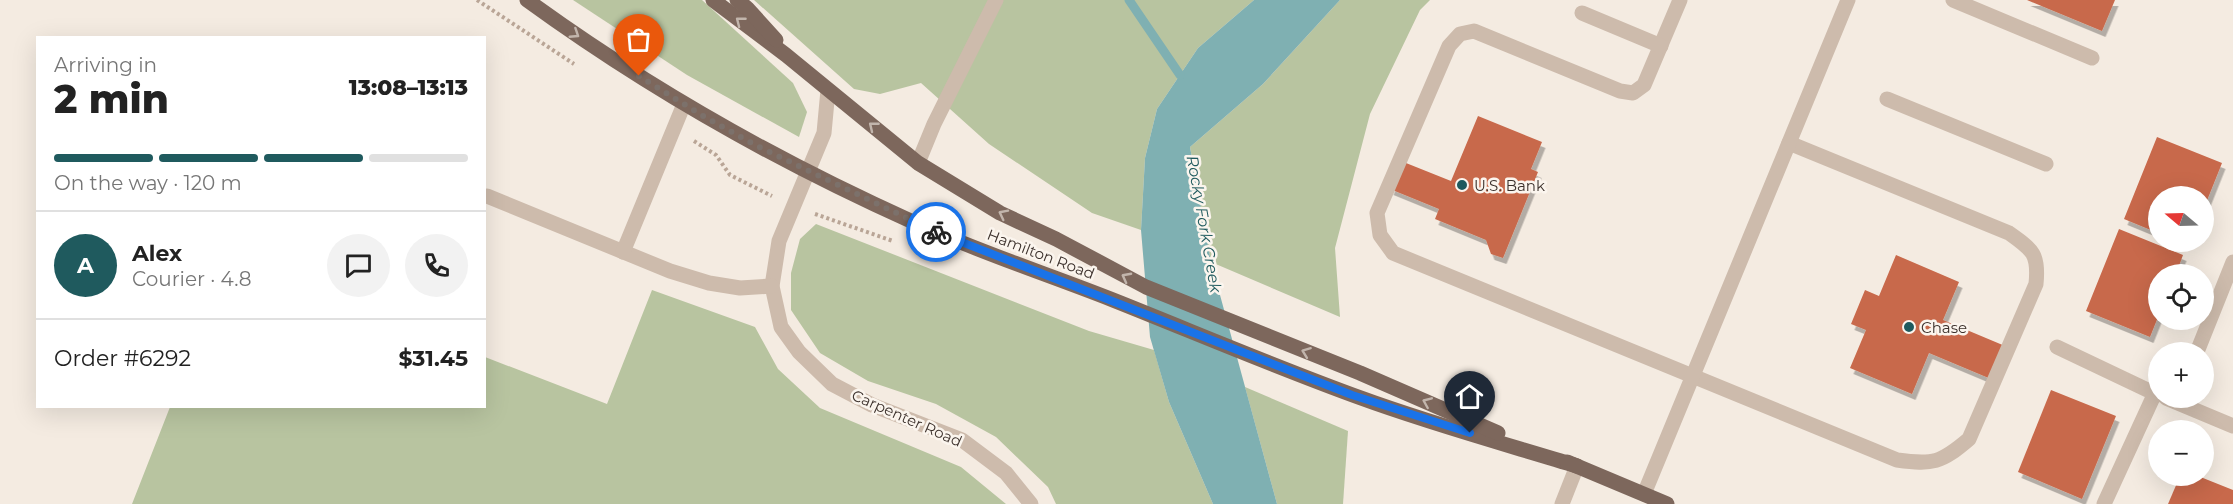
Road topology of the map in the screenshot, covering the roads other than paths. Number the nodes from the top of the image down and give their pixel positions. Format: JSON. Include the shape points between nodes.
{"nodes":[{"id":1,"x":527,"y":0,"type":"edge"},
{"id":2,"x":713,"y":0,"type":"edge"},
{"id":3,"x":737,"y":0,"type":"edge"},
{"id":4,"x":996,"y":0,"type":"edge"},
{"id":5,"x":1680,"y":0,"type":"edge"},
{"id":6,"x":1848,"y":0,"type":"edge"},
{"id":7,"x":1953,"y":0,"type":"edge"},
{"id":8,"x":1582,"y":13,"type":"dead end"},
{"id":9,"x":1661,"y":46,"type":"junction"},
{"id":10,"x":2092,"y":58,"type":"dead end"},
{"id":11,"x":800,"y":66,"type":"junction"},
{"id":12,"x":828,"y":90,"type":"junction"},
{"id":13,"x":1887,"y":99,"type":"dead end"},
{"id":14,"x":684,"y":104,"type":"junction"},
{"id":15,"x":1789,"y":143,"type":"junction"},
{"id":16,"x":918,"y":163,"type":"junction"},
{"id":17,"x":2046,"y":164,"type":"dead end"},
{"id":18,"x":807,"y":171,"type":"junction"},
{"id":19,"x":487,"y":196,"type":"dead end"},
{"id":20,"x":623,"y":252,"type":"junction"},
{"id":21,"x":2233,"y":262,"type":"edge"},
{"id":22,"x":772,"y":286,"type":"junction"},
{"id":23,"x":2201,"y":342,"type":"edge"},
{"id":24,"x":2057,"y":347,"type":"dead end"},
{"id":25,"x":1693,"y":375,"type":"junction"},
{"id":26,"x":2148,"y":389,"type":"edge"},
{"id":27,"x":2152,"y":408,"type":"edge"},
{"id":28,"x":2191,"y":408,"type":"edge"},
{"id":29,"x":2233,"y":426,"type":"edge"},
{"id":30,"x":1577,"y":466,"type":"junction"},
{"id":31,"x":1644,"y":494,"type":"junction"},
{"id":32,"x":1031,"y":504,"type":"edge"},
{"id":33,"x":1562,"y":504,"type":"edge"},
{"id":34,"x":1667,"y":504,"type":"edge"},
{"id":35,"x":2104,"y":504,"type":"edge"}],
"edges":[{"from":1,"to":14,"type":"main road","name":"Hamilton Road","one_way":true},
{"from":11,"to":2,"type":"main road","name":"Hamilton Road","one_way":true},
{"from":3,"to":11,"type":"main road","name":"Hamilton Road"},
{"from":4,"to":16,"type":"street"},
{"from":5,"to":9,"type":"street"},
{"from":6,"to":15,"type":"street"},
{"from":7,"to":10,"type":"street"},
{"from":8,"to":9,"type":"street"},
{"from":9,"to":25,"type":"street","via":[[1644,85],[1634,93],[1620,91],[1474,32],[1460,34],[1449,46],[1377,213],[1380,235],[1394,253]]},
{"from":11,"to":12,"type":"main road","name":"Hamilton Road"},
{"from":16,"to":12,"type":"main road","name":"Hamilton Road","one_way":true},
{"from":12,"to":18,"type":"street","name":"Carpenter Road","via":[[824,133]]},
{"from":13,"to":17,"type":"street"},
{"from":14,"to":18,"type":"main road","name":"Hamilton Road"},
{"from":14,"to":20,"type":"street"},
{"from":15,"to":25,"type":"street"},
{"from":15,"to":25,"type":"street","via":[[2009,233],[2028,246],[2038,264],[2036,284],[1969,439],[1948,456],[1925,464],[1897,460]]},
{"from":30,"to":16,"type":"main road","name":"Hamilton Road","one_way":true,"via":[[1146,287],[1000,213]]},
{"from":18,"to":22,"type":"street","name":"Carpenter Road","via":[[779,241]]},
{"from":18,"to":30,"type":"main road","name":"Hamilton Road","via":[[974,248],[1364,399]]},
{"from":19,"to":20,"type":"street"},
{"from":20,"to":22,"type":"street","via":[[709,283],[740,288]]},
{"from":21,"to":23,"type":"street"},
{"from":22,"to":32,"type":"street","name":"Carpenter Road","via":[[781,327],[799,352],[832,384],[872,405],[962,440],[1006,473]]},
{"from":24,"to":26,"type":"street"},
{"from":25,"to":31,"type":"street"},
{"from":27,"to":35,"type":"street"},
{"from":28,"to":29,"type":"street"},
{"from":30,"to":31,"type":"main road","name":"Hamilton Road"},
{"from":30,"to":33,"type":"street"},
{"from":31,"to":34,"type":"main road","name":"Hamilton Road"}]}
